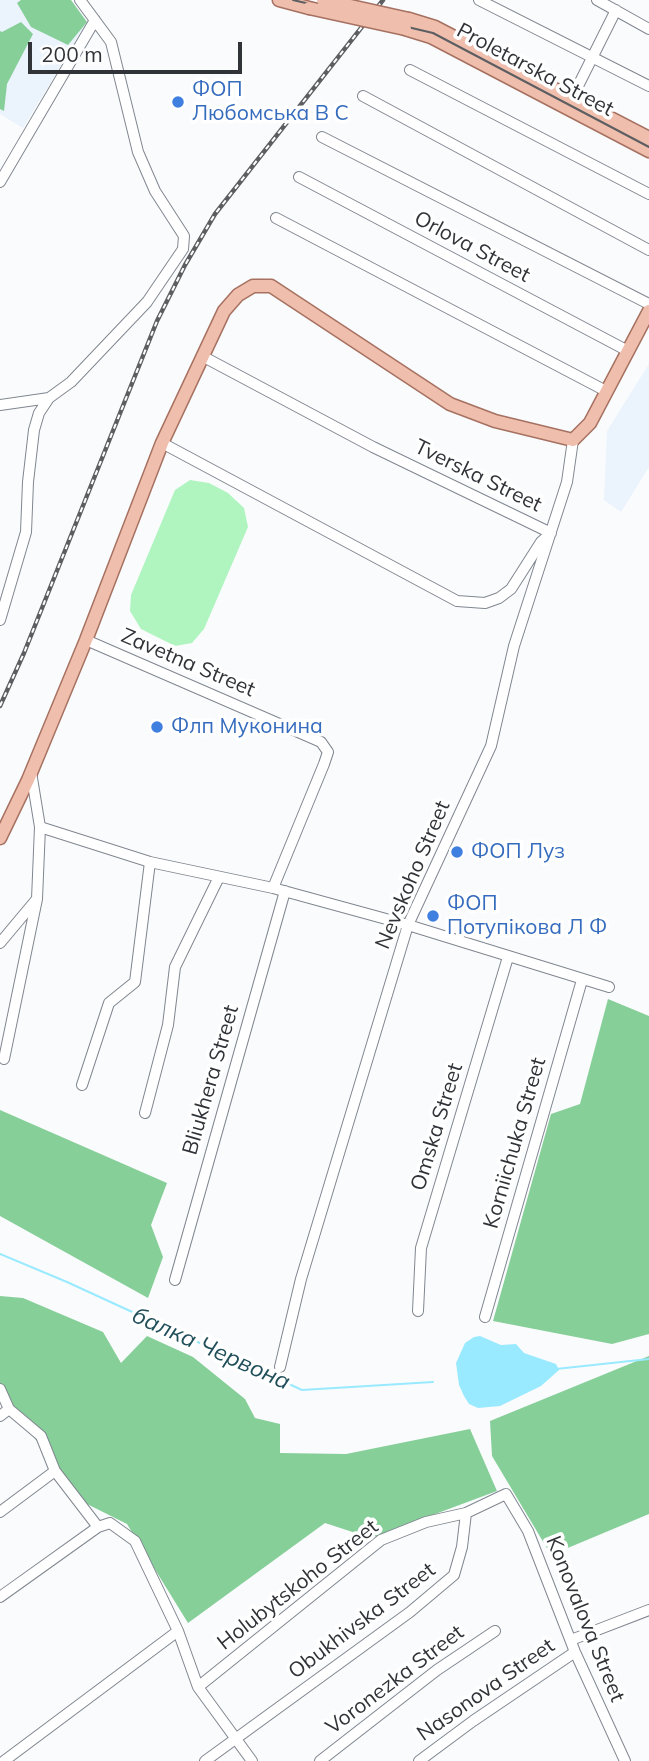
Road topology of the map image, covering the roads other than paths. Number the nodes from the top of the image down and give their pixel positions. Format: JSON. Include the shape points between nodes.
{"nodes":[{"id":1,"x":80,"y":0,"type":"edge"},
{"id":2,"x":279,"y":0,"type":"edge"},
{"id":3,"x":323,"y":0,"type":"edge"},
{"id":4,"x":479,"y":0,"type":"edge"},
{"id":5,"x":597,"y":0,"type":"edge"},
{"id":6,"x":616,"y":10,"type":"junction"},
{"id":7,"x":95,"y":20,"type":"junction"},
{"id":8,"x":407,"y":24,"type":"junction"},
{"id":9,"x":649,"y":29,"type":"edge"},
{"id":10,"x":593,"y":57,"type":"junction"},
{"id":11,"x":410,"y":70,"type":"dead end"},
{"id":12,"x":649,"y":86,"type":"edge"},
{"id":13,"x":363,"y":96,"type":"dead end"},
{"id":14,"x":569,"y":103,"type":"junction"},
{"id":15,"x":323,"y":137,"type":"dead end"},
{"id":16,"x":649,"y":138,"type":"edge"},
{"id":17,"x":649,"y":151,"type":"edge"},
{"id":18,"x":299,"y":177,"type":"dead end"},
{"id":19,"x":0,"y":182,"type":"edge"},
{"id":20,"x":649,"y":194,"type":"edge"},
{"id":21,"x":276,"y":218,"type":"dead end"},
{"id":22,"x":649,"y":250,"type":"edge"},
{"id":23,"x":649,"y":304,"type":"edge"},
{"id":24,"x":649,"y":311,"type":"edge"},
{"id":25,"x":628,"y":351,"type":"junction"},
{"id":26,"x":202,"y":356,"type":"junction"},
{"id":27,"x":606,"y":391,"type":"junction"},
{"id":28,"x":48,"y":397,"type":"junction"},
{"id":29,"x":0,"y":405,"type":"edge"},
{"id":30,"x":573,"y":440,"type":"junction"},
{"id":31,"x":162,"y":443,"type":"junction"},
{"id":32,"x":551,"y":533,"type":"junction"},
{"id":33,"x":0,"y":620,"type":"edge"},
{"id":34,"x":86,"y":640,"type":"junction"},
{"id":35,"x":31,"y":772,"type":"junction"},
{"id":36,"x":40,"y":827,"type":"junction"},
{"id":37,"x":0,"y":838,"type":"edge"},
{"id":38,"x":150,"y":862,"type":"junction"},
{"id":39,"x":219,"y":877,"type":"junction"},
{"id":40,"x":273,"y":888,"type":"junction"},
{"id":41,"x":285,"y":891,"type":"junction"},
{"id":42,"x":37,"y":899,"type":"junction"},
{"id":43,"x":408,"y":925,"type":"junction"},
{"id":44,"x":0,"y":943,"type":"edge"},
{"id":45,"x":508,"y":957,"type":"junction"},
{"id":46,"x":582,"y":980,"type":"junction"},
{"id":47,"x":609,"y":987,"type":"dead end"},
{"id":48,"x":4,"y":1059,"type":"dead end"},
{"id":49,"x":82,"y":1085,"type":"dead end"},
{"id":50,"x":145,"y":1113,"type":"dead end"},
{"id":51,"x":175,"y":1280,"type":"dead end"},
{"id":52,"x":418,"y":1311,"type":"dead end"},
{"id":53,"x":485,"y":1317,"type":"dead end"},
{"id":54,"x":280,"y":1367,"type":"dead end"},
{"id":55,"x":0,"y":1389,"type":"edge"},
{"id":56,"x":4,"y":1412,"type":"edge"},
{"id":57,"x":55,"y":1471,"type":"junction"},
{"id":58,"x":0,"y":1511,"type":"edge"},
{"id":59,"x":466,"y":1513,"type":"junction"},
{"id":60,"x":98,"y":1527,"type":"junction"},
{"id":61,"x":0,"y":1597,"type":"edge"},
{"id":62,"x":649,"y":1610,"type":"edge"},
{"id":63,"x":178,"y":1631,"type":"junction"},
{"id":64,"x":495,"y":1631,"type":"dead end"},
{"id":65,"x":571,"y":1640,"type":"junction"},
{"id":66,"x":575,"y":1651,"type":"junction"},
{"id":67,"x":198,"y":1687,"type":"junction"},
{"id":68,"x":234,"y":1739,"type":"junction"},
{"id":69,"x":4,"y":1761,"type":"edge"},
{"id":70,"x":205,"y":1761,"type":"edge"},
{"id":71,"x":252,"y":1761,"type":"edge"},
{"id":72,"x":320,"y":1761,"type":"edge"},
{"id":73,"x":419,"y":1761,"type":"edge"},
{"id":74,"x":625,"y":1761,"type":"edge"}],
"edges":[{"from":1,"to":7,"type":"street"},
{"from":2,"to":8,"type":"main road","name":"Proletarska Street","bridge":true},
{"from":3,"to":8,"type":"main road","name":"Proletarska Street","bridge":true},
{"from":4,"to":10,"type":"street"},
{"from":5,"to":6,"type":"street"},
{"from":6,"to":9,"type":"street"},
{"from":6,"to":10,"type":"street"},
{"from":7,"to":19,"type":"street"},
{"from":7,"to":28,"type":"street","via":[[111,42],[138,152],[155,191],[184,236],[183,249],[147,302],[71,382]]},
{"from":8,"to":14,"type":"main road","name":"Proletarska Street"},
{"from":10,"to":12,"type":"street"},
{"from":10,"to":14,"type":"street"},
{"from":11,"to":20,"type":"street"},
{"from":13,"to":22,"type":"street"},
{"from":14,"to":16,"type":"main road","name":"Proletarska Street"},
{"from":14,"to":17,"type":"main road","name":"Proletarska Street"},
{"from":15,"to":23,"type":"street","name":"Orlova Street"},
{"from":18,"to":25,"type":"street","name":"Orlova Street"},
{"from":21,"to":27,"type":"street"},
{"from":24,"to":25,"type":"main road"},
{"from":25,"to":27,"type":"main road"},
{"from":26,"to":30,"type":"main road","via":[[224,311],[238,295],[253,286],[271,286],[450,404],[495,421]]},
{"from":26,"to":31,"type":"main road"},
{"from":26,"to":32,"type":"street","name":"Tverska Street","via":[[373,447]]},
{"from":27,"to":30,"type":"main road","via":[[590,423]]},
{"from":28,"to":29,"type":"street"},
{"from":28,"to":33,"type":"street","via":[[34,430],[26,532]]},
{"from":30,"to":32,"type":"street","name":"Nevskoho Street","via":[[567,482]]},
{"from":31,"to":32,"type":"street","name":"Tverska Street","via":[[457,601],[485,603],[499,598],[511,589]]},
{"from":31,"to":34,"type":"main road"},
{"from":32,"to":43,"type":"street","name":"Nevskoho Street","via":[[514,646],[491,746]]},
{"from":34,"to":35,"type":"main road"},
{"from":34,"to":40,"type":"street","name":"Zavetna Street","via":[[321,742],[328,752]]},
{"from":35,"to":36,"type":"street"},
{"from":35,"to":37,"type":"main road"},
{"from":36,"to":38,"type":"street"},
{"from":36,"to":42,"type":"street"},
{"from":38,"to":39,"type":"street"},
{"from":38,"to":49,"type":"street","via":[[135,982],[109,1003]]},
{"from":39,"to":40,"type":"street"},
{"from":39,"to":50,"type":"street","via":[[175,967],[168,1025]]},
{"from":40,"to":41,"type":"street"},
{"from":41,"to":43,"type":"street"},
{"from":41,"to":51,"type":"street","name":"Bliukhera Street"},
{"from":42,"to":44,"type":"street"},
{"from":42,"to":48,"type":"street"},
{"from":43,"to":45,"type":"street"},
{"from":43,"to":54,"type":"street","name":"Nevskoho Street","via":[[301,1279]]},
{"from":45,"to":46,"type":"street"},
{"from":45,"to":52,"type":"street","name":"Omska Street","via":[[421,1248]]},
{"from":46,"to":47,"type":"street"},
{"from":46,"to":53,"type":"street","name":"Korniichuka Street"},
{"from":55,"to":56,"type":"street"},
{"from":56,"to":57,"type":"street","via":[[41,1436]]},
{"from":57,"to":58,"type":"street"},
{"from":57,"to":60,"type":"street"},
{"from":59,"to":65,"type":"street","name":"Konovalova Street","via":[[506,1494],[528,1531]]},
{"from":59,"to":67,"type":"street","name":"Holubytskoho Street","via":[[426,1522],[381,1540]]},
{"from":59,"to":68,"type":"street","name":"Obukhivska Street","via":[[454,1575]]},
{"from":60,"to":61,"type":"street"},
{"from":60,"to":63,"type":"street","via":[[110,1523],[135,1541]]},
{"from":62,"to":65,"type":"street"},
{"from":63,"to":67,"type":"street"},
{"from":63,"to":69,"type":"street"},
{"from":64,"to":72,"type":"street","name":"Voronezka Street"},
{"from":65,"to":66,"type":"street","name":"Konovalova Street"},
{"from":66,"to":73,"type":"street","name":"Nasonova Street"},
{"from":66,"to":74,"type":"street","name":"Konovalova Street"},
{"from":67,"to":68,"type":"street"},
{"from":68,"to":70,"type":"street","name":"Obukhivska Street"},
{"from":68,"to":71,"type":"street"}]}
